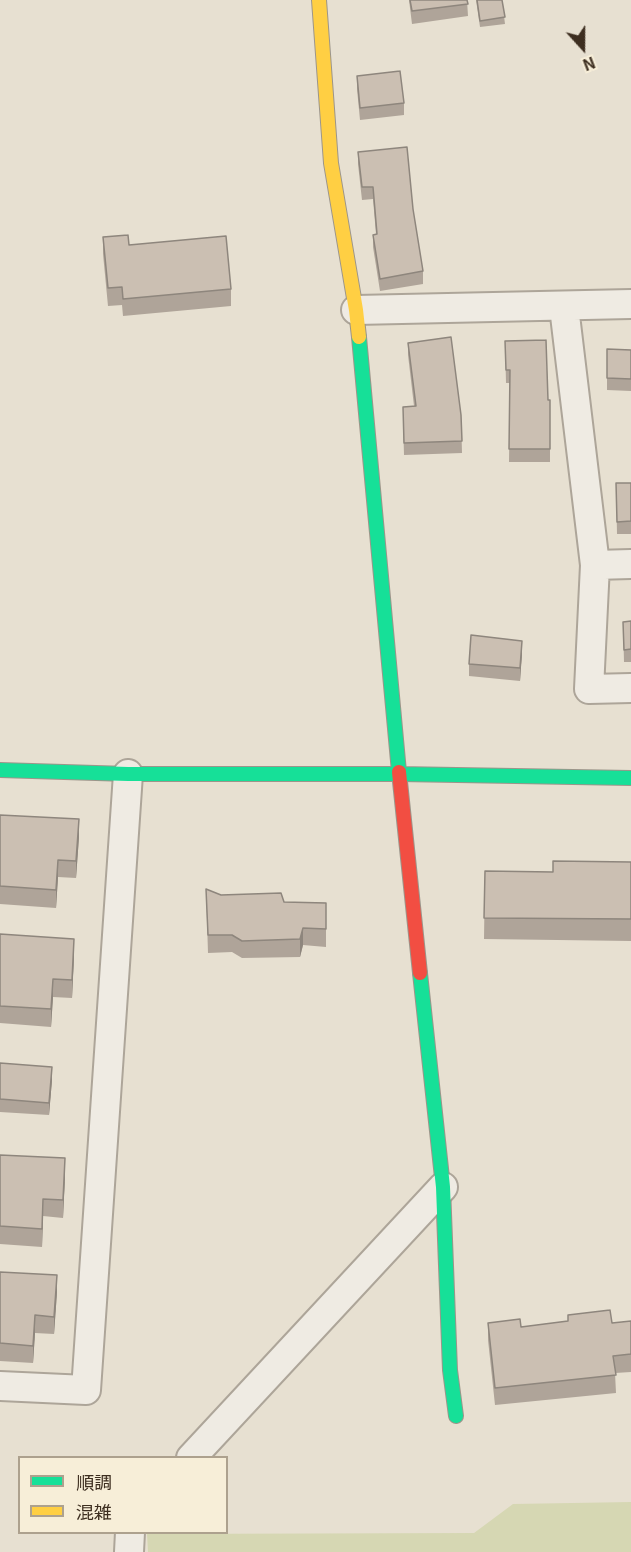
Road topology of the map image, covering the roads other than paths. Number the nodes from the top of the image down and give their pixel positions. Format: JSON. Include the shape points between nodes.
{"nodes":[{"id":1,"x":319,"y":0,"type":"edge"},
{"id":2,"x":631,"y":304,"type":"edge"},
{"id":3,"x":564,"y":307,"type":"junction"},
{"id":4,"x":356,"y":310,"type":"junction"},
{"id":5,"x":631,"y":564,"type":"edge"},
{"id":6,"x":595,"y":565,"type":"junction"},
{"id":7,"x":631,"y":688,"type":"edge"},
{"id":8,"x":0,"y":770,"type":"edge"},
{"id":9,"x":128,"y":774,"type":"junction"},
{"id":10,"x":399,"y":774,"type":"junction"},
{"id":11,"x":631,"y":778,"type":"edge"},
{"id":12,"x":443,"y":1187,"type":"junction"},
{"id":13,"x":0,"y":1386,"type":"edge"},
{"id":14,"x":456,"y":1416,"type":"dead end"},
{"id":15,"x":193,"y":1456,"type":"edge"},
{"id":16,"x":130,"y":1534,"type":"edge"},
{"id":17,"x":129,"y":1552,"type":"edge"}],
"edges":[{"from":1,"to":4,"type":"street","via":[[331,163]]},
{"from":2,"to":3,"type":"street"},
{"from":3,"to":4,"type":"street"},
{"from":3,"to":6,"type":"street"},
{"from":4,"to":10,"type":"street"},
{"from":5,"to":6,"type":"street"},
{"from":6,"to":7,"type":"street","via":[[589,689]]},
{"from":8,"to":9,"type":"street"},
{"from":9,"to":10,"type":"street"},
{"from":9,"to":13,"type":"street","via":[[86,1390]]},
{"from":10,"to":11,"type":"street"},
{"from":10,"to":12,"type":"street"},
{"from":12,"to":14,"type":"street","via":[[450,1370]]},
{"from":12,"to":15,"type":"street"},
{"from":16,"to":17,"type":"street"}]}
